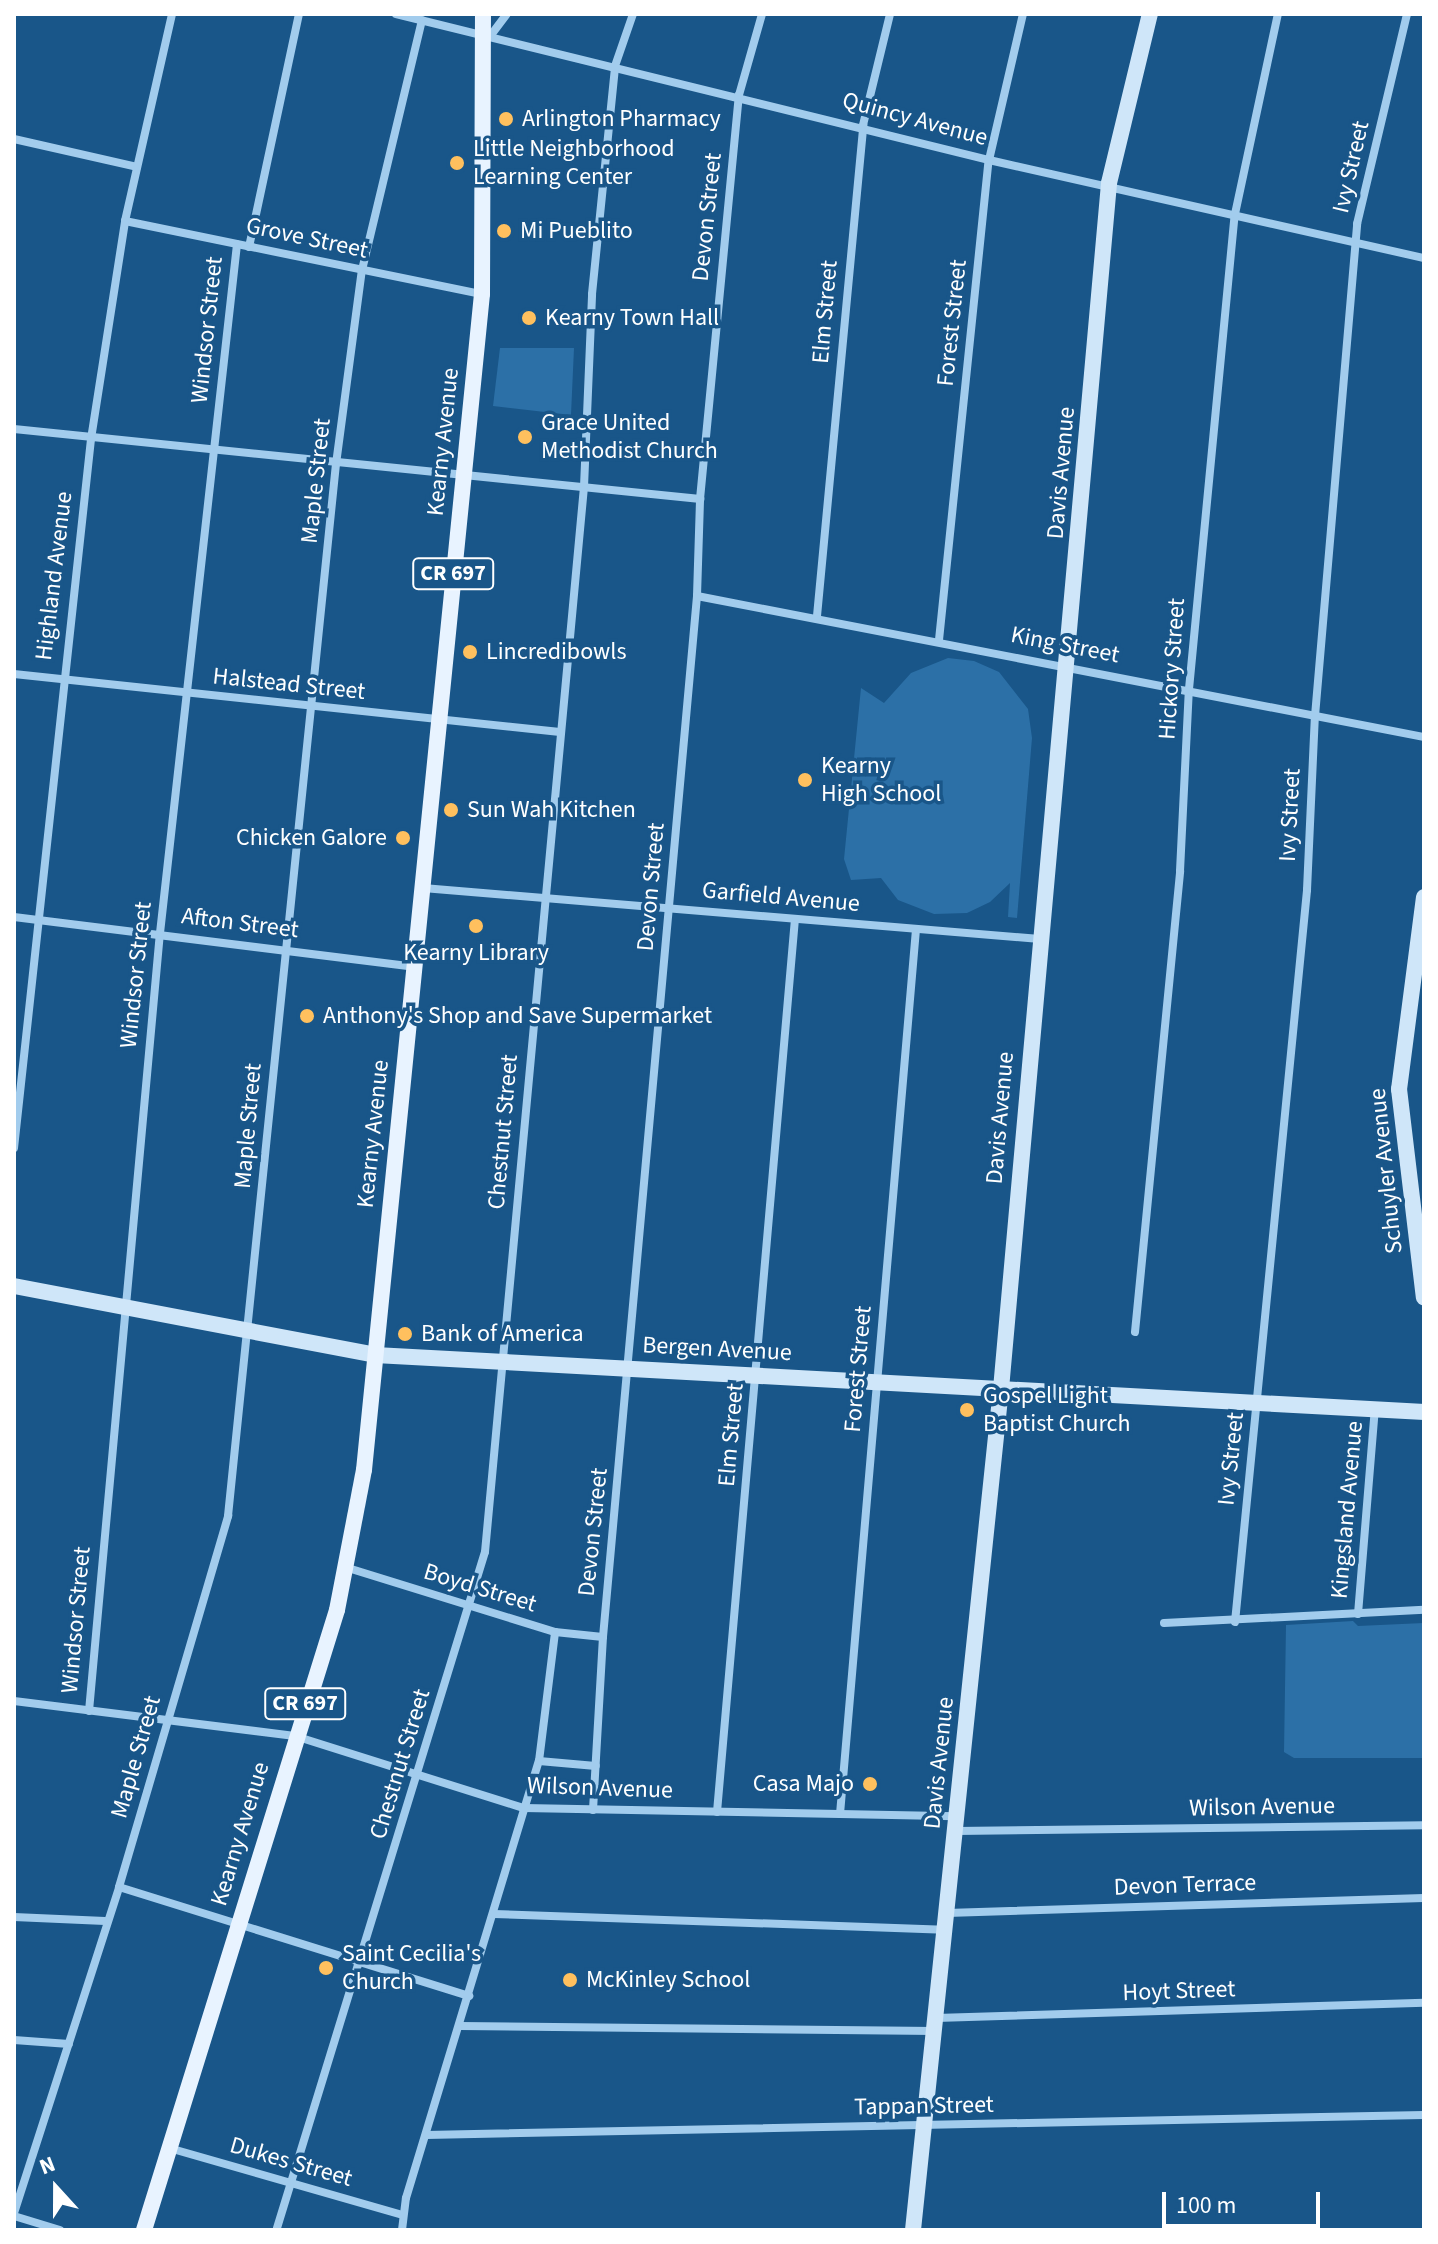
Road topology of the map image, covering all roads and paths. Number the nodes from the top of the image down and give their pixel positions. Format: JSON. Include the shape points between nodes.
{"nodes":[{"id":1,"x":172,"y":14,"type":"edge"},
{"id":2,"x":299,"y":14,"type":"edge"},
{"id":3,"x":396,"y":14,"type":"edge"},
{"id":4,"x":483,"y":14,"type":"edge"},
{"id":5,"x":507,"y":14,"type":"edge"},
{"id":6,"x":633,"y":14,"type":"edge"},
{"id":7,"x":762,"y":14,"type":"edge"},
{"id":8,"x":890,"y":14,"type":"edge"},
{"id":9,"x":1023,"y":14,"type":"edge"},
{"id":10,"x":1150,"y":14,"type":"edge"},
{"id":11,"x":1278,"y":14,"type":"edge"},
{"id":12,"x":1407,"y":14,"type":"edge"},
{"id":13,"x":422,"y":20,"type":"junction"},
{"id":14,"x":483,"y":33,"type":"junction"},
{"id":15,"x":615,"y":66,"type":"junction"},
{"id":16,"x":739,"y":95,"type":"junction"},
{"id":17,"x":863,"y":125,"type":"junction"},
{"id":18,"x":14,"y":139,"type":"edge"},
{"id":19,"x":989,"y":160,"type":"junction"},
{"id":20,"x":137,"y":167,"type":"junction"},
{"id":21,"x":1109,"y":183,"type":"junction"},
{"id":22,"x":1235,"y":214,"type":"junction"},
{"id":23,"x":125,"y":221,"type":"junction"},
{"id":24,"x":1357,"y":242,"type":"junction"},
{"id":25,"x":237,"y":244,"type":"junction"},
{"id":26,"x":249,"y":247,"type":"junction"},
{"id":27,"x":1424,"y":258,"type":"edge"},
{"id":28,"x":362,"y":270,"type":"junction"},
{"id":29,"x":482,"y":294,"type":"junction"},
{"id":30,"x":14,"y":429,"type":"edge"},
{"id":31,"x":91,"y":439,"type":"junction"},
{"id":32,"x":215,"y":450,"type":"junction"},
{"id":33,"x":336,"y":464,"type":"junction"},
{"id":34,"x":466,"y":476,"type":"junction"},
{"id":35,"x":584,"y":487,"type":"junction"},
{"id":36,"x":700,"y":499,"type":"junction"},
{"id":37,"x":697,"y":596,"type":"junction"},
{"id":38,"x":817,"y":616,"type":"junction"},
{"id":39,"x":939,"y":640,"type":"junction"},
{"id":40,"x":1066,"y":665,"type":"junction"},
{"id":41,"x":14,"y":674,"type":"edge"},
{"id":42,"x":62,"y":678,"type":"junction"},
{"id":43,"x":1189,"y":689,"type":"junction"},
{"id":44,"x":188,"y":693,"type":"junction"},
{"id":45,"x":313,"y":707,"type":"junction"},
{"id":46,"x":1315,"y":716,"type":"junction"},
{"id":47,"x":438,"y":720,"type":"junction"},
{"id":48,"x":560,"y":732,"type":"junction"},
{"id":49,"x":1424,"y":737,"type":"edge"},
{"id":50,"x":422,"y":888,"type":"junction"},
{"id":51,"x":1424,"y":897,"type":"edge"},
{"id":52,"x":545,"y":898,"type":"junction"},
{"id":53,"x":670,"y":907,"type":"junction"},
{"id":54,"x":14,"y":917,"type":"edge"},
{"id":55,"x":36,"y":919,"type":"junction"},
{"id":56,"x":795,"y":919,"type":"junction"},
{"id":57,"x":916,"y":929,"type":"junction"},
{"id":58,"x":160,"y":933,"type":"junction"},
{"id":59,"x":1040,"y":939,"type":"junction"},
{"id":60,"x":285,"y":947,"type":"junction"},
{"id":61,"x":1420,"y":951,"type":"edge"},
{"id":62,"x":414,"y":967,"type":"junction"},
{"id":63,"x":14,"y":1148,"type":"edge"},
{"id":64,"x":14,"y":1286,"type":"edge"},
{"id":65,"x":1424,"y":1298,"type":"edge"},
{"id":66,"x":124,"y":1307,"type":"junction"},
{"id":67,"x":249,"y":1331,"type":"junction"},
{"id":68,"x":1135,"y":1332,"type":"dead end"},
{"id":69,"x":375,"y":1355,"type":"junction"},
{"id":70,"x":503,"y":1362,"type":"junction"},
{"id":71,"x":630,"y":1369,"type":"junction"},
{"id":72,"x":756,"y":1375,"type":"junction"},
{"id":73,"x":877,"y":1382,"type":"junction"},
{"id":74,"x":1001,"y":1389,"type":"junction"},
{"id":75,"x":1257,"y":1403,"type":"junction"},
{"id":76,"x":1375,"y":1409,"type":"junction"},
{"id":77,"x":1424,"y":1412,"type":"edge"},
{"id":78,"x":348,"y":1568,"type":"junction"},
{"id":79,"x":469,"y":1605,"type":"junction"},
{"id":80,"x":1424,"y":1610,"type":"edge"},
{"id":81,"x":1358,"y":1614,"type":"junction"},
{"id":82,"x":1235,"y":1622,"type":"junction"},
{"id":83,"x":1164,"y":1623,"type":"dead end"},
{"id":84,"x":555,"y":1632,"type":"junction"},
{"id":85,"x":603,"y":1637,"type":"junction"},
{"id":86,"x":14,"y":1701,"type":"edge"},
{"id":87,"x":89,"y":1711,"type":"junction"},
{"id":88,"x":168,"y":1720,"type":"junction"},
{"id":89,"x":295,"y":1736,"type":"junction"},
{"id":90,"x":539,"y":1761,"type":"junction"},
{"id":91,"x":596,"y":1766,"type":"junction"},
{"id":92,"x":417,"y":1777,"type":"junction"},
{"id":93,"x":524,"y":1808,"type":"junction"},
{"id":94,"x":593,"y":1810,"type":"junction"},
{"id":95,"x":717,"y":1812,"type":"junction"},
{"id":96,"x":840,"y":1814,"type":"junction"},
{"id":97,"x":957,"y":1823,"type":"junction"},
{"id":98,"x":1424,"y":1825,"type":"edge"},
{"id":99,"x":119,"y":1887,"type":"junction"},
{"id":100,"x":1424,"y":1898,"type":"edge"},
{"id":101,"x":494,"y":1914,"type":"junction"},
{"id":102,"x":14,"y":1917,"type":"edge"},
{"id":103,"x":105,"y":1921,"type":"junction"},
{"id":104,"x":946,"y":1921,"type":"junction"},
{"id":105,"x":236,"y":1928,"type":"junction"},
{"id":106,"x":360,"y":1964,"type":"junction"},
{"id":107,"x":469,"y":1996,"type":"junction"},
{"id":108,"x":1424,"y":2003,"type":"edge"},
{"id":109,"x":936,"y":2024,"type":"junction"},
{"id":110,"x":460,"y":2026,"type":"junction"},
{"id":111,"x":14,"y":2040,"type":"edge"},
{"id":112,"x":69,"y":2044,"type":"junction"},
{"id":113,"x":1424,"y":2115,"type":"edge"},
{"id":114,"x":925,"y":2126,"type":"junction"},
{"id":115,"x":426,"y":2135,"type":"junction"},
{"id":116,"x":169,"y":2147,"type":"junction"},
{"id":117,"x":291,"y":2183,"type":"junction"},
{"id":118,"x":14,"y":2214,"type":"edge"},
{"id":119,"x":403,"y":2215,"type":"junction"},
{"id":120,"x":277,"y":2228,"type":"edge"},
{"id":121,"x":60,"y":2230,"type":"edge"},
{"id":122,"x":144,"y":2230,"type":"edge"},
{"id":123,"x":402,"y":2230,"type":"edge"},
{"id":124,"x":913,"y":2230,"type":"edge"}],
"edges":[{"from":1,"to":20,"type":"street","name":"Highland Avenue"},
{"from":2,"to":26,"type":"street","name":"Windsor Street"},
{"from":3,"to":13,"type":"street","name":"Quincy Avenue"},
{"from":4,"to":14,"type":"main road","name":"Kearny Avenue","number":"CR 697"},
{"from":5,"to":14,"type":"street","via":[[500,30]]},
{"from":6,"to":15,"type":"street","name":"Chestnut Street"},
{"from":7,"to":16,"type":"street","name":"Devon Street"},
{"from":8,"to":17,"type":"street","name":"Elm Street"},
{"from":9,"to":19,"type":"street","name":"Forest Street"},
{"from":10,"to":21,"type":"street","name":"Davis Avenue"},
{"from":11,"to":22,"type":"street","name":"Hickory Street"},
{"from":12,"to":24,"type":"street","name":"Ivy Street"},
{"from":13,"to":14,"type":"street","name":"Quincy Avenue"},
{"from":13,"to":28,"type":"street","name":"Maple Street"},
{"from":14,"to":15,"type":"street","name":"Quincy Avenue"},
{"from":14,"to":29,"type":"main road","name":"Kearny Avenue","number":"CR 697"},
{"from":15,"to":16,"type":"street","name":"Quincy Avenue"},
{"from":15,"to":35,"type":"street","name":"Chestnut Street","via":[[592,294]]},
{"from":16,"to":17,"type":"street","name":"Quincy Avenue"},
{"from":16,"to":36,"type":"street","name":"Devon Street"},
{"from":17,"to":19,"type":"street","name":"Quincy Avenue"},
{"from":17,"to":38,"type":"street","name":"Elm Street"},
{"from":18,"to":20,"type":"street"},
{"from":19,"to":21,"type":"street","name":"Quincy Avenue"},
{"from":19,"to":39,"type":"street","name":"Forest Street"},
{"from":20,"to":23,"type":"street","name":"Highland Avenue"},
{"from":21,"to":22,"type":"street","name":"Quincy Avenue"},
{"from":21,"to":40,"type":"street","name":"Davis Avenue"},
{"from":22,"to":24,"type":"street","name":"Quincy Avenue"},
{"from":22,"to":43,"type":"street","name":"Hickory Street"},
{"from":23,"to":25,"type":"street","name":"Grove Street"},
{"from":23,"to":31,"type":"street","name":"Highland Avenue"},
{"from":24,"to":27,"type":"street","name":"Quincy Avenue"},
{"from":24,"to":46,"type":"street","name":"Ivy Street"},
{"from":25,"to":26,"type":"street","name":"Grove Street"},
{"from":25,"to":32,"type":"street","name":"Windsor Street"},
{"from":26,"to":28,"type":"street","name":"Grove Street"},
{"from":28,"to":29,"type":"street","name":"Grove Street"},
{"from":28,"to":33,"type":"street","name":"Maple Street"},
{"from":29,"to":34,"type":"main road","name":"Kearny Avenue","number":"CR 697"},
{"from":30,"to":31,"type":"street"},
{"from":31,"to":32,"type":"street"},
{"from":31,"to":42,"type":"street","name":"Highland Avenue"},
{"from":32,"to":33,"type":"street"},
{"from":32,"to":44,"type":"street","name":"Windsor Street"},
{"from":33,"to":34,"type":"street"},
{"from":33,"to":45,"type":"street","name":"Maple Street"},
{"from":34,"to":35,"type":"street"},
{"from":34,"to":47,"type":"main road","name":"Kearny Avenue","number":"CR 697"},
{"from":35,"to":36,"type":"street"},
{"from":35,"to":48,"type":"street","name":"Chestnut Street"},
{"from":36,"to":37,"type":"street","name":"Devon Street"},
{"from":37,"to":38,"type":"street","name":"King Street"},
{"from":37,"to":53,"type":"street","name":"Devon Street"},
{"from":38,"to":39,"type":"street","name":"King Street"},
{"from":39,"to":40,"type":"street","name":"King Street"},
{"from":40,"to":43,"type":"street","name":"King Street"},
{"from":40,"to":59,"type":"street","name":"Davis Avenue"},
{"from":41,"to":42,"type":"street","name":"Halstead Street"},
{"from":42,"to":44,"type":"street","name":"Halstead Street"},
{"from":42,"to":55,"type":"street","name":"Highland Avenue"},
{"from":43,"to":46,"type":"street","name":"King Street"},
{"from":43,"to":68,"type":"street","name":"Hickory Street","via":[[1180,871]]},
{"from":44,"to":45,"type":"street","name":"Halstead Street"},
{"from":44,"to":58,"type":"street","name":"Windsor Street"},
{"from":45,"to":47,"type":"street","name":"Halstead Street"},
{"from":45,"to":60,"type":"street","name":"Maple Street"},
{"from":46,"to":49,"type":"street","name":"King Street"},
{"from":46,"to":75,"type":"street","name":"Ivy Street","via":[[1307,890]]},
{"from":47,"to":48,"type":"street","name":"Halstead Street"},
{"from":47,"to":50,"type":"main road","name":"Kearny Avenue","number":"CR 697"},
{"from":48,"to":52,"type":"street","name":"Chestnut Street"},
{"from":50,"to":52,"type":"street","name":"Garfield Avenue"},
{"from":50,"to":62,"type":"main road","name":"Kearny Avenue","number":"CR 697"},
{"from":51,"to":61,"type":"street","name":"Schuyler Avenue"},
{"from":52,"to":53,"type":"street","name":"Garfield Avenue"},
{"from":52,"to":70,"type":"street","name":"Chestnut Street"},
{"from":53,"to":56,"type":"street","name":"Garfield Avenue"},
{"from":53,"to":71,"type":"street","name":"Devon Street"},
{"from":54,"to":55,"type":"street","name":"Afton Street"},
{"from":55,"to":58,"type":"street","name":"Afton Street"},
{"from":55,"to":63,"type":"street","name":"Highland Avenue"},
{"from":56,"to":57,"type":"street","name":"Garfield Avenue"},
{"from":56,"to":72,"type":"street","name":"Elm Street"},
{"from":57,"to":59,"type":"street","name":"Garfield Avenue"},
{"from":57,"to":73,"type":"street","name":"Forest Street"},
{"from":58,"to":60,"type":"street","name":"Afton Street"},
{"from":58,"to":66,"type":"street","name":"Windsor Street"},
{"from":59,"to":74,"type":"street","name":"Davis Avenue"},
{"from":60,"to":62,"type":"street","name":"Afton Street"},
{"from":60,"to":67,"type":"street","name":"Maple Street"},
{"from":61,"to":65,"type":"street","name":"Schuyler Avenue","via":[[1399,1089]]},
{"from":62,"to":69,"type":"main road","name":"Kearny Avenue","number":"CR 697"},
{"from":64,"to":66,"type":"street","name":"Bergen Avenue"},
{"from":66,"to":67,"type":"street","name":"Bergen Avenue"},
{"from":66,"to":87,"type":"street","name":"Windsor Street"},
{"from":67,"to":69,"type":"street","name":"Bergen Avenue"},
{"from":67,"to":88,"type":"street","name":"Maple Street","via":[[228,1516]]},
{"from":69,"to":70,"type":"street","name":"Bergen Avenue"},
{"from":69,"to":78,"type":"main road","name":"Kearny Avenue","number":"CR 697"},
{"from":70,"to":71,"type":"street","name":"Bergen Avenue"},
{"from":70,"to":79,"type":"street","name":"Chestnut Street","via":[[485,1552]]},
{"from":71,"to":72,"type":"street","name":"Bergen Avenue"},
{"from":71,"to":85,"type":"street","name":"Devon Street"},
{"from":72,"to":73,"type":"street","name":"Bergen Avenue"},
{"from":72,"to":95,"type":"street","name":"Elm Street"},
{"from":73,"to":74,"type":"street","name":"Bergen Avenue"},
{"from":73,"to":96,"type":"street","name":"Forest Street"},
{"from":74,"to":75,"type":"street","name":"Bergen Avenue"},
{"from":74,"to":97,"type":"street","name":"Davis Avenue"},
{"from":75,"to":76,"type":"street","name":"Bergen Avenue"},
{"from":75,"to":82,"type":"street","name":"Ivy Street"},
{"from":76,"to":77,"type":"street","name":"Bergen Avenue"},
{"from":76,"to":81,"type":"street","name":"Kingsland Avenue"},
{"from":78,"to":79,"type":"street","name":"Boyd Street"},
{"from":78,"to":89,"type":"main road","name":"Kearny Avenue","number":"CR 697"},
{"from":79,"to":84,"type":"street","name":"Boyd Street"},
{"from":79,"to":92,"type":"street","name":"Chestnut Street"},
{"from":80,"to":81,"type":"street"},
{"from":81,"to":82,"type":"street"},
{"from":82,"to":83,"type":"street"},
{"from":84,"to":85,"type":"street","name":"Boyd Street"},
{"from":84,"to":90,"type":"street"},
{"from":85,"to":91,"type":"street","name":"Devon Street"},
{"from":86,"to":87,"type":"street","name":"Wilson Avenue"},
{"from":87,"to":88,"type":"street","name":"Wilson Avenue"},
{"from":88,"to":89,"type":"street","name":"Wilson Avenue"},
{"from":88,"to":99,"type":"street","name":"Maple Street"},
{"from":89,"to":92,"type":"street","name":"Wilson Avenue"},
{"from":89,"to":105,"type":"main road","name":"Kearny Avenue","number":"CR 697"},
{"from":90,"to":91,"type":"street"},
{"from":90,"to":93,"type":"street"},
{"from":91,"to":94,"type":"street","name":"Devon Street"},
{"from":92,"to":93,"type":"street","name":"Wilson Avenue"},
{"from":92,"to":106,"type":"street","name":"Chestnut Street"},
{"from":93,"to":94,"type":"street","name":"Wilson Avenue"},
{"from":93,"to":101,"type":"street"},
{"from":94,"to":95,"type":"street","name":"Wilson Avenue"},
{"from":95,"to":96,"type":"street","name":"Wilson Avenue"},
{"from":96,"to":97,"type":"street","name":"Wilson Avenue"},
{"from":97,"to":98,"type":"street","name":"Wilson Avenue"},
{"from":97,"to":104,"type":"street","name":"Davis Avenue"},
{"from":99,"to":103,"type":"street","name":"Maple Street"},
{"from":99,"to":105,"type":"street"},
{"from":100,"to":104,"type":"street","name":"Devon Terrace"},
{"from":101,"to":104,"type":"street","name":"Devon Terrace"},
{"from":101,"to":107,"type":"street"},
{"from":102,"to":103,"type":"street"},
{"from":103,"to":112,"type":"street","name":"Maple Street"},
{"from":104,"to":109,"type":"street","name":"Davis Avenue"},
{"from":105,"to":106,"type":"street"},
{"from":105,"to":116,"type":"main road","name":"Kearny Avenue","number":"CR 697"},
{"from":106,"to":107,"type":"street"},
{"from":106,"to":117,"type":"street","name":"Chestnut Street"},
{"from":107,"to":110,"type":"street"},
{"from":108,"to":109,"type":"street","name":"Hoyt Street"},
{"from":109,"to":110,"type":"street","name":"Hoyt Street"},
{"from":109,"to":114,"type":"street","name":"Davis Avenue"},
{"from":110,"to":115,"type":"street"},
{"from":111,"to":112,"type":"street"},
{"from":112,"to":118,"type":"street","name":"Maple Street"},
{"from":113,"to":114,"type":"street","name":"Tappan Street"},
{"from":114,"to":115,"type":"street","name":"Tappan Street"},
{"from":114,"to":124,"type":"street","name":"Davis Avenue"},
{"from":115,"to":119,"type":"street"},
{"from":116,"to":117,"type":"street","name":"Dukes Street"},
{"from":116,"to":122,"type":"main road","name":"Kearny Avenue","number":"CR 697"},
{"from":117,"to":119,"type":"street","name":"Dukes Street"},
{"from":117,"to":120,"type":"street","name":"Chestnut Street"},
{"from":118,"to":121,"type":"street"},
{"from":119,"to":123,"type":"street"}]}
